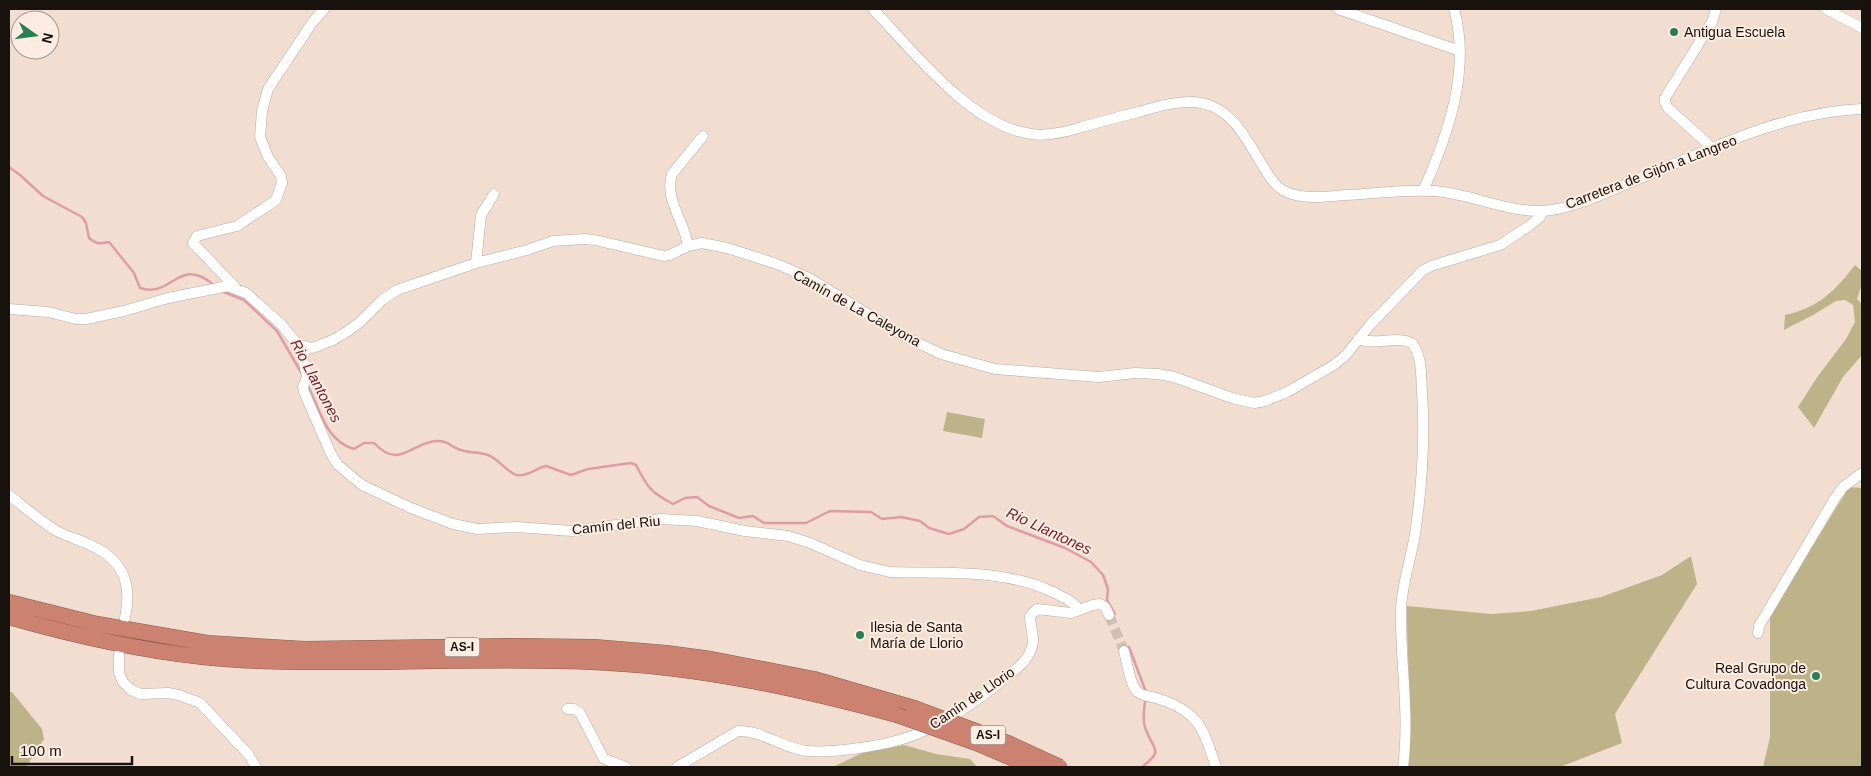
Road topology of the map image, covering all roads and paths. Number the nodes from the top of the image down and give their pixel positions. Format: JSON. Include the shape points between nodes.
{"nodes":[{"id":1,"x":324,"y":9,"type":"edge"},
{"id":2,"x":873,"y":9,"type":"edge"},
{"id":3,"x":1338,"y":9,"type":"edge"},
{"id":4,"x":1454,"y":9,"type":"edge"},
{"id":5,"x":1716,"y":9,"type":"edge"},
{"id":6,"x":1826,"y":9,"type":"edge"},
{"id":7,"x":1862,"y":28,"type":"edge"},
{"id":8,"x":1460,"y":51,"type":"junction"},
{"id":9,"x":1862,"y":109,"type":"edge"},
{"id":10,"x":703,"y":136,"type":"dead end"},
{"id":11,"x":1710,"y":150,"type":"junction"},
{"id":12,"x":1423,"y":191,"type":"junction"},
{"id":13,"x":494,"y":194,"type":"dead end"},
{"id":14,"x":1543,"y":211,"type":"junction"},
{"id":15,"x":688,"y":246,"type":"junction"},
{"id":16,"x":476,"y":263,"type":"junction"},
{"id":17,"x":236,"y":287,"type":"junction"},
{"id":18,"x":9,"y":310,"type":"edge"},
{"id":19,"x":1358,"y":339,"type":"junction"},
{"id":20,"x":305,"y":346,"type":"junction"},
{"id":21,"x":1862,"y":473,"type":"edge"},
{"id":22,"x":9,"y":495,"type":"edge"},
{"id":23,"x":9,"y":602,"type":"edge"},
{"id":24,"x":1079,"y":610,"type":"junction"},
{"id":25,"x":1109,"y":615,"type":"tunnel mouth"},
{"id":26,"x":9,"y":616,"type":"edge"},
{"id":27,"x":125,"y":618,"type":"dead end"},
{"id":28,"x":1758,"y":633,"type":"dead end"},
{"id":29,"x":1124,"y":651,"type":"tunnel mouth"},
{"id":30,"x":118,"y":654,"type":"dead end"},
{"id":31,"x":567,"y":709,"type":"dead end"},
{"id":32,"x":256,"y":767,"type":"edge"},
{"id":33,"x":626,"y":767,"type":"edge"},
{"id":34,"x":677,"y":767,"type":"edge"},
{"id":35,"x":1033,"y":767,"type":"edge"},
{"id":36,"x":1060,"y":767,"type":"edge"},
{"id":37,"x":1216,"y":767,"type":"edge"},
{"id":38,"x":1403,"y":767,"type":"edge"}],
"edges":[{"from":1,"to":17,"type":"street","via":[[264,98],[260,137],[281,176],[276,200],[237,226],[197,236],[193,243]]},
{"from":2,"to":12,"type":"street","name":"Carretera de Gijón a Langreo","via":[[962,101],[1007,128],[1032,134],[1060,133],[1169,104],[1208,104],[1226,113],[1239,126],[1269,177],[1282,190],[1302,196],[1324,197]]},
{"from":3,"to":8,"type":"street"},
{"from":4,"to":8,"type":"street"},
{"from":5,"to":11,"type":"street","via":[[1712,22],[1665,98],[1668,108],[1707,143]]},
{"from":6,"to":7,"type":"street"},
{"from":8,"to":12,"type":"street","via":[[1455,106]]},
{"from":9,"to":11,"type":"street","name":"Carretera de Gijón a Langreo","via":[[1804,118],[1757,131]]},
{"from":10,"to":15,"type":"street","via":[[670,180],[674,209],[684,228]]},
{"from":11,"to":14,"type":"street","name":"Carretera de Gijón a Langreo","via":[[1578,203]]},
{"from":12,"to":14,"type":"street","name":"Carretera de Gijón a Langreo","via":[[1453,193]]},
{"from":13,"to":16,"type":"street","via":[[481,214]]},
{"from":14,"to":19,"type":"street","name":"Camín de La Caleyona","via":[[1529,226],[1500,246],[1422,271]]},
{"from":15,"to":16,"type":"street","name":"Camín de La Caleyona","via":[[664,256],[595,240],[570,239]]},
{"from":15,"to":19,"type":"street","name":"Camín de La Caleyona","via":[[713,244],[777,264],[809,278],[904,336],[941,354],[995,369],[1098,377],[1158,374],[1254,402],[1266,401],[1286,392],[1334,365]]},
{"from":16,"to":20,"type":"street","name":"Camín de La Caleyona","via":[[397,290],[348,331],[319,347]]},
{"from":17,"to":18,"type":"street","via":[[223,286],[86,319],[48,312]]},
{"from":17,"to":20,"type":"street","via":[[255,300],[295,341]]},
{"from":19,"to":38,"type":"street","via":[[1374,343],[1405,340],[1415,348],[1418,356],[1424,448],[1415,532],[1401,608],[1406,707]]},
{"from":20,"to":24,"type":"street","name":"Camín del Riu","via":[[305,382],[331,454],[338,464],[362,485],[453,524],[477,528],[572,531],[660,519],[698,521],[788,536],[879,570],[975,574],[1028,581],[1068,600]]},
{"from":21,"to":28,"type":"street","via":[[1843,487],[1835,498],[1759,626]]},
{"from":22,"to":27,"type":"street","via":[[56,530],[110,557],[127,583],[129,600]]},
{"from":23,"to":36,"type":"highway","number":"AS-I","bridge":true,"via":[[126,630],[207,643],[304,649],[594,647],[711,659],[814,679],[914,708],[1008,743]]},
{"from":24,"to":25,"type":"street","name":"Camín de Llorio","via":[[1100,604]]},
{"from":24,"to":34,"type":"street","name":"Camín de Llorio","via":[[1066,613],[1037,609],[1033,612],[1030,616],[1033,644],[1027,657],[995,686],[920,733],[869,747],[808,751],[738,731]]},
{"from":26,"to":35,"type":"highway","number":"AS-I","bridge":true,"via":[[113,643],[205,657],[304,663],[593,662],[709,673],[812,692],[897,715],[976,742]]},
{"from":29,"to":37,"type":"street","via":[[1135,689],[1174,705],[1194,718],[1202,728]]},
{"from":30,"to":32,"type":"street","via":[[119,673],[131,690],[141,694],[179,695],[200,703],[249,755]]},
{"from":31,"to":33,"type":"street","via":[[580,713],[604,759]]}]}
